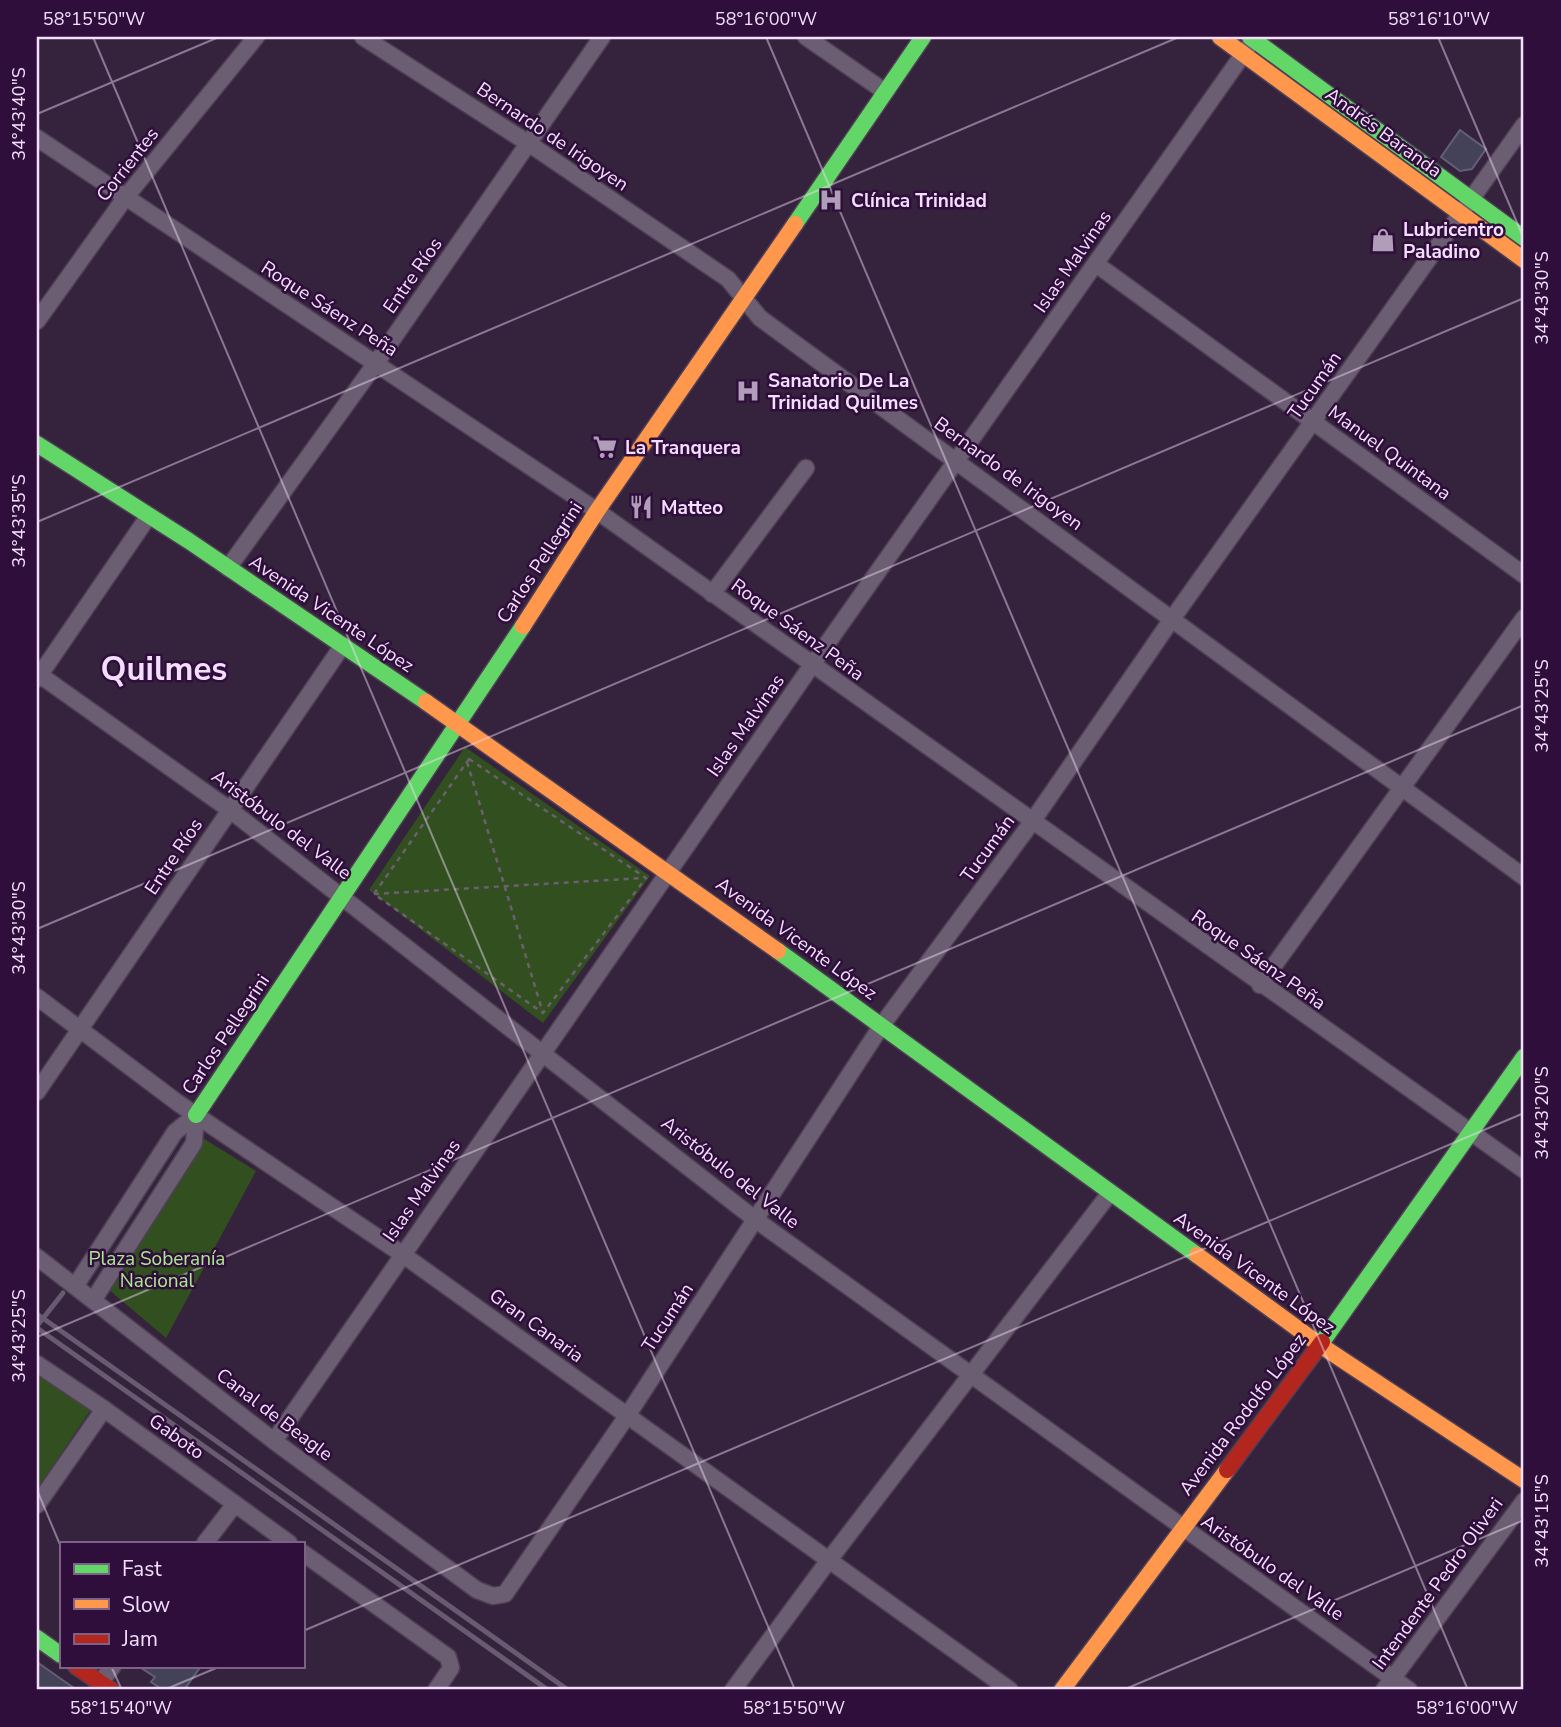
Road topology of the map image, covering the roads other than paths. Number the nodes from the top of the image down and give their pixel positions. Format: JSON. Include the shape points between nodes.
{"nodes":[{"id":1,"x":256,"y":37,"type":"edge"},
{"id":2,"x":363,"y":37,"type":"edge"},
{"id":3,"x":603,"y":37,"type":"edge"},
{"id":4,"x":806,"y":37,"type":"edge"},
{"id":5,"x":923,"y":37,"type":"edge"},
{"id":6,"x":1220,"y":37,"type":"edge"},
{"id":7,"x":1253,"y":38,"type":"edge"},
{"id":8,"x":1243,"y":54,"type":"junction"},
{"id":9,"x":884,"y":91,"type":"junction"},
{"id":10,"x":1524,"y":125,"type":"edge"},
{"id":11,"x":37,"y":138,"type":"edge"},
{"id":12,"x":528,"y":143,"type":"junction"},
{"id":13,"x":125,"y":198,"type":"junction"},
{"id":14,"x":1471,"y":200,"type":"junction"},
{"id":15,"x":1460,"y":214,"type":"junction"},
{"id":16,"x":1524,"y":238,"type":"edge"},
{"id":17,"x":1524,"y":260,"type":"edge"},
{"id":18,"x":1096,"y":264,"type":"junction"},
{"id":19,"x":743,"y":295,"type":"junction"},
{"id":20,"x":37,"y":321,"type":"edge"},
{"id":21,"x":376,"y":363,"type":"junction"},
{"id":22,"x":1314,"y":422,"type":"junction"},
{"id":23,"x":37,"y":444,"type":"edge"},
{"id":24,"x":956,"y":460,"type":"junction"},
{"id":25,"x":806,"y":468,"type":"dead end"},
{"id":26,"x":597,"y":511,"type":"junction"},
{"id":27,"x":148,"y":517,"type":"junction"},
{"id":28,"x":228,"y":568,"type":"junction"},
{"id":29,"x":1524,"y":575,"type":"edge"},
{"id":30,"x":712,"y":594,"type":"junction"},
{"id":31,"x":1524,"y":618,"type":"edge"},
{"id":32,"x":1172,"y":619,"type":"junction"},
{"id":33,"x":343,"y":645,"type":"junction"},
{"id":34,"x":812,"y":665,"type":"junction"},
{"id":35,"x":38,"y":676,"type":"edge"},
{"id":36,"x":459,"y":724,"type":"junction"},
{"id":37,"x":1402,"y":785,"type":"junction"},
{"id":38,"x":230,"y":810,"type":"junction"},
{"id":39,"x":1032,"y":822,"type":"junction"},
{"id":40,"x":668,"y":872,"type":"junction"},
{"id":41,"x":1524,"y":877,"type":"edge"},
{"id":42,"x":343,"y":896,"type":"junction"},
{"id":43,"x":1260,"y":985,"type":"junction"},
{"id":44,"x":37,"y":997,"type":"edge"},
{"id":45,"x":882,"y":1025,"type":"junction"},
{"id":46,"x":80,"y":1029,"type":"junction"},
{"id":47,"x":544,"y":1054,"type":"junction"},
{"id":48,"x":1524,"y":1057,"type":"edge"},
{"id":49,"x":37,"y":1091,"type":"edge"},
{"id":50,"x":196,"y":1115,"type":"junction"},
{"id":51,"x":1470,"y":1133,"type":"junction"},
{"id":52,"x":1524,"y":1170,"type":"edge"},
{"id":53,"x":1110,"y":1193,"type":"junction"},
{"id":54,"x":756,"y":1220,"type":"junction"},
{"id":55,"x":402,"y":1254,"type":"junction"},
{"id":56,"x":37,"y":1257,"type":"edge"},
{"id":57,"x":76,"y":1285,"type":"junction"},
{"id":58,"x":94,"y":1299,"type":"junction"},
{"id":59,"x":1320,"y":1346,"type":"junction"},
{"id":60,"x":37,"y":1364,"type":"edge"},
{"id":61,"x":970,"y":1377,"type":"junction"},
{"id":62,"x":104,"y":1409,"type":"junction"},
{"id":63,"x":627,"y":1416,"type":"junction"},
{"id":64,"x":274,"y":1441,"type":"junction"},
{"id":65,"x":1524,"y":1480,"type":"edge"},
{"id":66,"x":1524,"y":1501,"type":"edge"},
{"id":67,"x":235,"y":1504,"type":"junction"},
{"id":68,"x":37,"y":1505,"type":"edge"},
{"id":69,"x":1182,"y":1529,"type":"junction"},
{"id":70,"x":206,"y":1542,"type":"edge"},
{"id":71,"x":288,"y":1542,"type":"edge"},
{"id":72,"x":304,"y":1554,"type":"edge"},
{"id":73,"x":829,"y":1560,"type":"junction"},
{"id":74,"x":493,"y":1596,"type":"joint"},
{"id":75,"x":37,"y":1638,"type":"edge"},
{"id":76,"x":60,"y":1654,"type":"edge"},
{"id":77,"x":79,"y":1668,"type":"edge"},
{"id":78,"x":112,"y":1668,"type":"edge"},
{"id":79,"x":1388,"y":1684,"type":"edge"},
{"id":80,"x":106,"y":1686,"type":"edge"},
{"id":81,"x":436,"y":1690,"type":"edge"},
{"id":82,"x":733,"y":1690,"type":"edge"},
{"id":83,"x":1010,"y":1690,"type":"edge"},
{"id":84,"x":1062,"y":1690,"type":"edge"},
{"id":85,"x":1409,"y":1690,"type":"edge"}],
"edges":[{"from":1,"to":13,"type":"street","name":"Corrientes"},
{"from":2,"to":12,"type":"street","name":"Bernardo de Irigoyen"},
{"from":3,"to":12,"type":"street","name":"Entre Ríos"},
{"from":4,"to":9,"type":"street"},
{"from":5,"to":9,"type":"main road","name":"Carlos Pellegrini"},
{"from":6,"to":8,"type":"main road","name":"Andrés Baranda"},
{"from":7,"to":8,"type":"street","name":"Islas Malvinas"},
{"from":7,"to":14,"type":"main road","name":"Andrés Baranda"},
{"from":8,"to":15,"type":"main road","name":"Andrés Baranda"},
{"from":8,"to":18,"type":"street","name":"Islas Malvinas"},
{"from":9,"to":19,"type":"main road","name":"Carlos Pellegrini"},
{"from":10,"to":14,"type":"street","name":"Tucumán"},
{"from":11,"to":13,"type":"street","name":"Roque Sáenz Peña"},
{"from":12,"to":19,"type":"street","name":"Bernardo de Irigoyen","via":[[728,279]]},
{"from":12,"to":21,"type":"street","name":"Entre Ríos"},
{"from":13,"to":20,"type":"street","name":"Corrientes"},
{"from":13,"to":21,"type":"street","name":"Roque Sáenz Peña"},
{"from":14,"to":15,"type":"street","name":"Tucumán"},
{"from":14,"to":16,"type":"main road","name":"Andrés Baranda"},
{"from":15,"to":17,"type":"main road","name":"Andrés Baranda"},
{"from":15,"to":22,"type":"street","name":"Tucumán"},
{"from":18,"to":22,"type":"street","name":"Manuel Quintana"},
{"from":18,"to":24,"type":"street","name":"Islas Malvinas"},
{"from":19,"to":24,"type":"street","name":"Bernardo de Irigoyen","via":[[760,318]]},
{"from":19,"to":26,"type":"main road","name":"Carlos Pellegrini"},
{"from":21,"to":26,"type":"street","name":"Roque Sáenz Peña"},
{"from":21,"to":28,"type":"street","name":"Entre Ríos"},
{"from":22,"to":29,"type":"street","name":"Manuel Quintana"},
{"from":22,"to":32,"type":"street","name":"Tucumán"},
{"from":23,"to":27,"type":"main road","name":"Avenida Vicente López"},
{"from":24,"to":32,"type":"street","name":"Bernardo de Irigoyen"},
{"from":24,"to":34,"type":"street","name":"Islas Malvinas"},
{"from":25,"to":30,"type":"street"},
{"from":26,"to":30,"type":"street","name":"Roque Sáenz Peña"},
{"from":26,"to":36,"type":"main road","name":"Carlos Pellegrini"},
{"from":27,"to":28,"type":"main road","name":"Avenida Vicente López"},
{"from":27,"to":35,"type":"street"},
{"from":28,"to":33,"type":"main road","name":"Avenida Vicente López"},
{"from":30,"to":34,"type":"street","name":"Roque Sáenz Peña"},
{"from":31,"to":37,"type":"street"},
{"from":32,"to":37,"type":"street","name":"Bernardo de Irigoyen"},
{"from":32,"to":39,"type":"street","name":"Tucumán"},
{"from":33,"to":36,"type":"main road","name":"Avenida Vicente López"},
{"from":33,"to":38,"type":"street","name":"Entre Ríos"},
{"from":34,"to":39,"type":"street","name":"Roque Sáenz Peña"},
{"from":34,"to":40,"type":"street","name":"Islas Malvinas"},
{"from":35,"to":38,"type":"street","name":"Aristóbulo del Valle"},
{"from":36,"to":40,"type":"main road","name":"Avenida Vicente López"},
{"from":36,"to":42,"type":"main road","name":"Carlos Pellegrini"},
{"from":37,"to":41,"type":"street","name":"Bernardo de Irigoyen"},
{"from":37,"to":43,"type":"street"},
{"from":38,"to":42,"type":"street","name":"Aristóbulo del Valle"},
{"from":38,"to":46,"type":"street","name":"Entre Ríos"},
{"from":39,"to":43,"type":"street","name":"Roque Sáenz Peña"},
{"from":39,"to":45,"type":"street","name":"Tucumán"},
{"from":40,"to":45,"type":"main road","name":"Avenida Vicente López"},
{"from":40,"to":47,"type":"street","name":"Islas Malvinas"},
{"from":42,"to":47,"type":"street","name":"Aristóbulo del Valle"},
{"from":42,"to":50,"type":"main road","name":"Carlos Pellegrini"},
{"from":43,"to":51,"type":"street","name":"Roque Sáenz Peña"},
{"from":44,"to":46,"type":"street","name":"Gran Canaria"},
{"from":45,"to":53,"type":"main road","name":"Avenida Vicente López"},
{"from":45,"to":54,"type":"street","name":"Tucumán"},
{"from":46,"to":49,"type":"street","name":"Entre Ríos"},
{"from":46,"to":50,"type":"street","name":"Gran Canaria"},
{"from":47,"to":54,"type":"street","name":"Aristóbulo del Valle"},
{"from":47,"to":55,"type":"street","name":"Islas Malvinas"},
{"from":48,"to":51,"type":"main road","name":"Avenida Rodolfo López"},
{"from":50,"to":55,"type":"street","name":"Gran Canaria"},
{"from":50,"to":57,"type":"street","name":"Carlos Pellegrini","via":[[175,1132]]},
{"from":50,"to":58,"type":"street","name":"Carlos Pellegrini","via":[[194,1143]]},
{"from":51,"to":52,"type":"street","name":"Roque Sáenz Peña"},
{"from":51,"to":59,"type":"main road","name":"Avenida Rodolfo López"},
{"from":53,"to":59,"type":"main road","name":"Avenida Vicente López"},
{"from":53,"to":61,"type":"street"},
{"from":54,"to":61,"type":"street","name":"Aristóbulo del Valle"},
{"from":54,"to":63,"type":"street","name":"Tucumán"},
{"from":55,"to":63,"type":"street","name":"Gran Canaria"},
{"from":55,"to":64,"type":"street","name":"Islas Malvinas"},
{"from":56,"to":57,"type":"street","name":"Canal de Beagle"},
{"from":57,"to":58,"type":"street","name":"Canal de Beagle"},
{"from":58,"to":64,"type":"street","name":"Canal de Beagle"},
{"from":59,"to":65,"type":"main road","name":"Avenida Vicente López"},
{"from":59,"to":69,"type":"main road","name":"Avenida Rodolfo López"},
{"from":60,"to":62,"type":"street","name":"Gaboto"},
{"from":61,"to":69,"type":"street","name":"Aristóbulo del Valle"},
{"from":61,"to":73,"type":"street"},
{"from":62,"to":67,"type":"street","name":"Gaboto"},
{"from":62,"to":68,"type":"street"},
{"from":63,"to":73,"type":"street","name":"Gran Canaria"},
{"from":63,"to":74,"type":"street","name":"Tucumán","via":[[505,1594]]},
{"from":64,"to":74,"type":"street","name":"Canal de Beagle","via":[[477,1590]]},
{"from":66,"to":79,"type":"street","name":"Intendente Pedro Oliveri"},
{"from":67,"to":70,"type":"street"},
{"from":67,"to":71,"type":"street","name":"Gaboto"},
{"from":69,"to":79,"type":"street","name":"Aristóbulo del Valle"},
{"from":69,"to":84,"type":"main road","name":"Avenida Rodolfo López"},
{"from":72,"to":81,"type":"street","via":[[448,1657],[451,1668]]},
{"from":73,"to":82,"type":"street"},
{"from":73,"to":83,"type":"street","name":"Gran Canaria"},
{"from":75,"to":76,"type":"main road"},
{"from":77,"to":80,"type":"main road"},
{"from":78,"to":80,"type":"street"},
{"from":79,"to":85,"type":"street","name":"Aristóbulo del Valle"}]}
